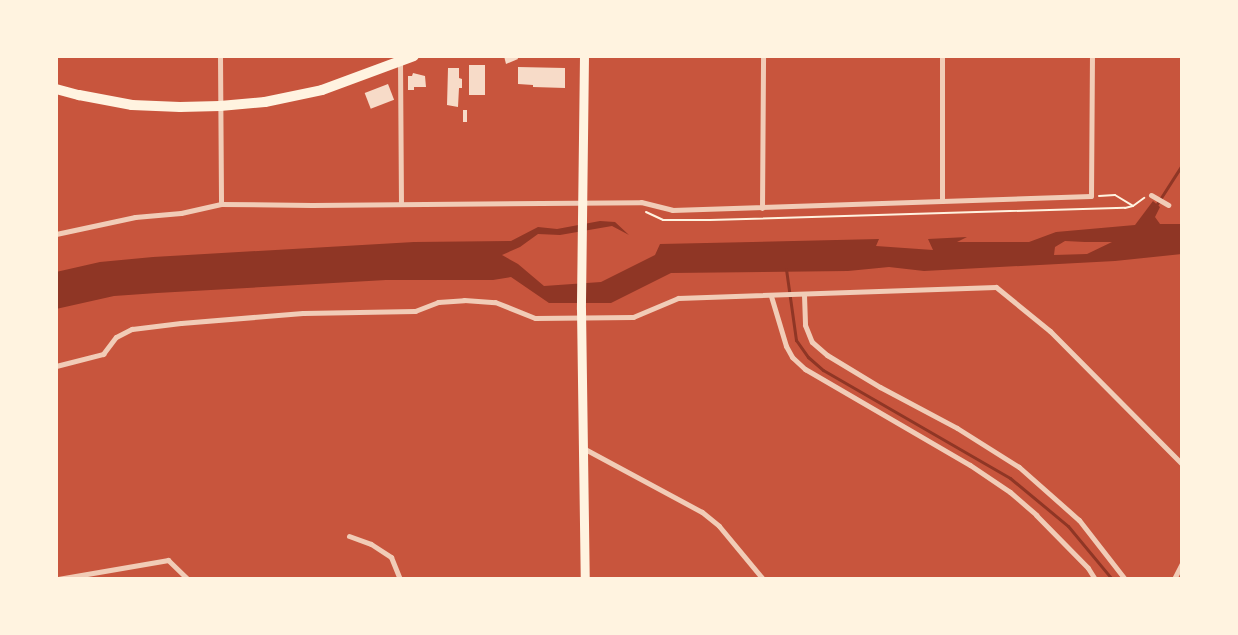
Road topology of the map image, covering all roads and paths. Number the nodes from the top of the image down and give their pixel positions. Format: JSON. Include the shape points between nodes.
{"nodes":[{"id":1,"x":220,"y":56,"type":"edge"},
{"id":2,"x":414,"y":56,"type":"edge"},
{"id":3,"x":584,"y":56,"type":"edge"},
{"id":4,"x":763,"y":56,"type":"edge"},
{"id":5,"x":942,"y":56,"type":"edge"},
{"id":6,"x":1092,"y":56,"type":"edge"},
{"id":7,"x":400,"y":59,"type":"edge"},
{"id":8,"x":56,"y":89,"type":"edge"},
{"id":9,"x":220,"y":106,"type":"junction"},
{"id":10,"x":1151,"y":195,"type":"joint"},
{"id":11,"x":1091,"y":196,"type":"junction"},
{"id":12,"x":942,"y":201,"type":"junction"},
{"id":13,"x":401,"y":203,"type":"junction"},
{"id":14,"x":625,"y":203,"type":"junction"},
{"id":15,"x":221,"y":204,"type":"junction"},
{"id":16,"x":1133,"y":206,"type":"junction"},
{"id":17,"x":1168,"y":206,"type":"dead end"},
{"id":18,"x":583,"y":208,"type":"junction"},
{"id":19,"x":762,"y":208,"type":"junction"},
{"id":20,"x":56,"y":234,"type":"edge"},
{"id":21,"x":804,"y":295,"type":"junction"},
{"id":22,"x":772,"y":296,"type":"junction"},
{"id":23,"x":582,"y":314,"type":"junction"},
{"id":24,"x":56,"y":366,"type":"edge"},
{"id":25,"x":583,"y":448,"type":"junction"},
{"id":26,"x":1182,"y":464,"type":"edge"},
{"id":27,"x":349,"y":536,"type":"dead end"},
{"id":28,"x":1182,"y":563,"type":"edge"},
{"id":29,"x":58,"y":579,"type":"edge"},
{"id":30,"x":188,"y":579,"type":"edge"},
{"id":31,"x":400,"y":579,"type":"edge"},
{"id":32,"x":585,"y":579,"type":"edge"},
{"id":33,"x":763,"y":579,"type":"edge"},
{"id":34,"x":1095,"y":579,"type":"edge"},
{"id":35,"x":1125,"y":579,"type":"edge"},
{"id":36,"x":1174,"y":579,"type":"edge"}],
"edges":[{"from":1,"to":9,"type":"street"},
{"from":2,"to":7,"type":"main road"},
{"from":3,"to":18,"type":"main road"},
{"from":4,"to":19,"type":"street"},
{"from":5,"to":12,"type":"street"},
{"from":6,"to":11,"type":"street"},
{"from":7,"to":9,"type":"main road","via":[[322,90],[265,102]]},
{"from":7,"to":13,"type":"street"},
{"from":8,"to":9,"type":"main road","via":[[132,104],[180,108]]},
{"from":9,"to":15,"type":"street"},
{"from":10,"to":16,"type":"path"},
{"from":10,"to":17,"type":"street"},
{"from":11,"to":12,"type":"street"},
{"from":11,"to":16,"type":"path","via":[[1115,196]]},
{"from":12,"to":19,"type":"street"},
{"from":13,"to":15,"type":"street"},
{"from":13,"to":18,"type":"street"},
{"from":14,"to":16,"type":"path","via":[[663,220]]},
{"from":14,"to":18,"type":"street"},
{"from":14,"to":19,"type":"street","via":[[642,202],[672,210]]},
{"from":15,"to":20,"type":"street"},
{"from":18,"to":23,"type":"main road"},
{"from":21,"to":22,"type":"street"},
{"from":21,"to":26,"type":"street","via":[[996,287],[1050,331]]},
{"from":21,"to":35,"type":"street","via":[[805,325],[812,342],[880,387],[957,428],[1019,467],[1079,520]]},
{"from":22,"to":23,"type":"street","via":[[678,298],[633,317]]},
{"from":22,"to":34,"type":"street","via":[[786,346],[804,369],[970,465],[1010,492],[1088,568]]},
{"from":23,"to":24,"type":"street","via":[[534,318],[495,302],[464,300],[438,302],[414,311],[303,313],[181,322],[132,329],[116,337],[103,354]]},
{"from":23,"to":25,"type":"main road"},
{"from":25,"to":32,"type":"main road"},
{"from":25,"to":33,"type":"street","via":[[702,512]]},
{"from":27,"to":31,"type":"street","via":[[371,544],[391,557]]},
{"from":28,"to":36,"type":"street"},
{"from":29,"to":30,"type":"street","via":[[168,560]]}]}
